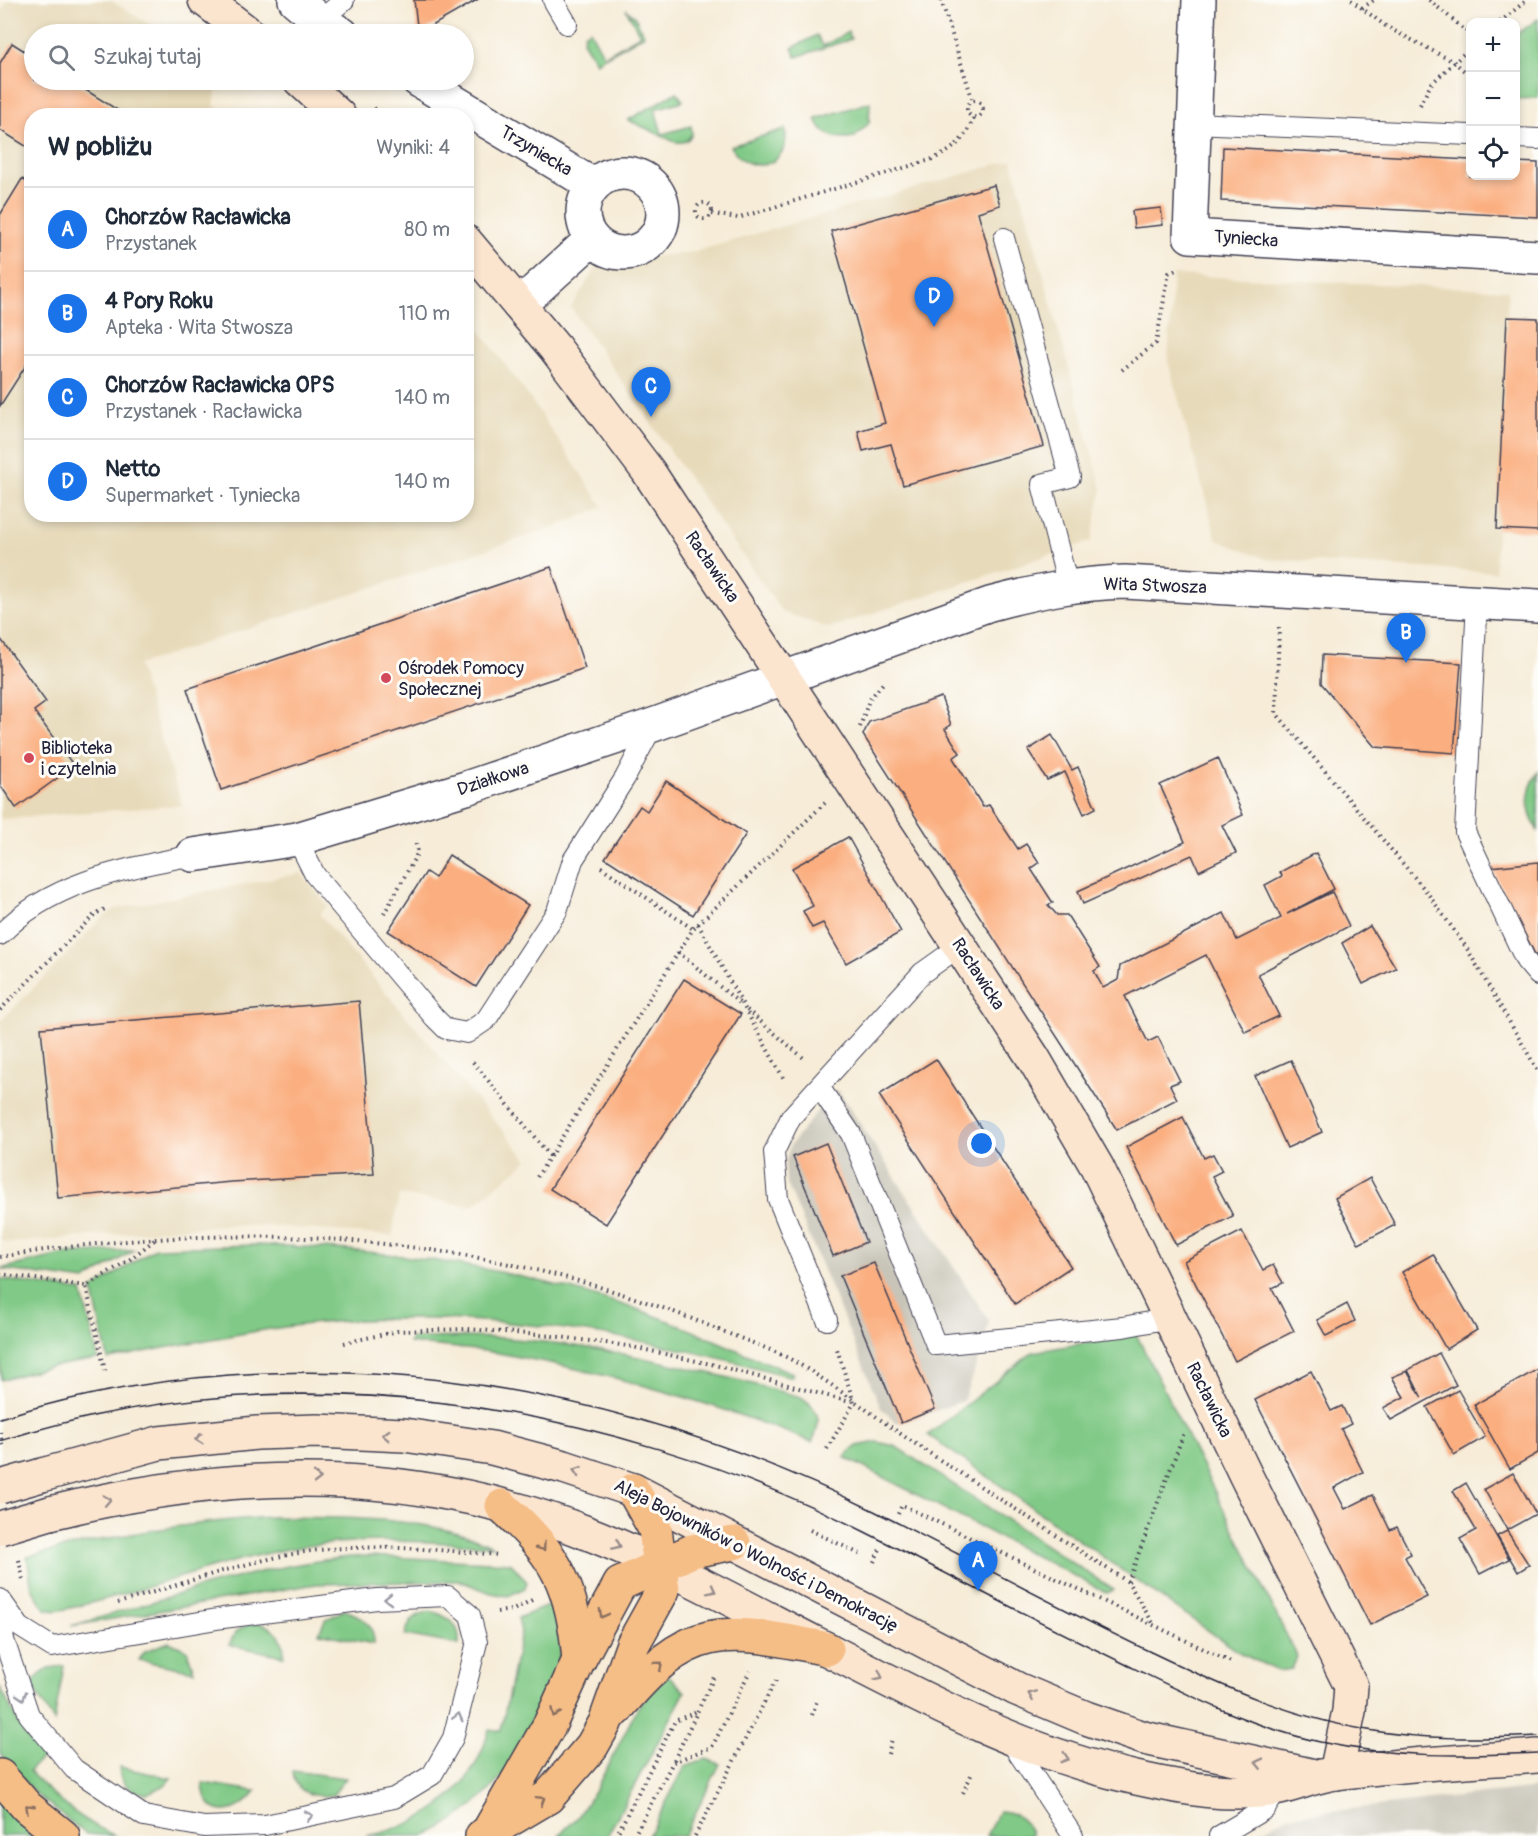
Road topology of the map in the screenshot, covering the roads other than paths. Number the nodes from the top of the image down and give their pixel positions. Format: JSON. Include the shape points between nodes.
{"nodes":[{"id":1,"x":205,"y":0,"type":"edge"},
{"id":2,"x":295,"y":0,"type":"edge"},
{"id":3,"x":344,"y":0,"type":"edge"},
{"id":4,"x":553,"y":0,"type":"edge"},
{"id":5,"x":1199,"y":0,"type":"edge"},
{"id":6,"x":236,"y":24,"type":"edge"},
{"id":7,"x":326,"y":24,"type":"edge"},
{"id":8,"x":333,"y":24,"type":"edge"},
{"id":9,"x":567,"y":24,"type":"dead end"},
{"id":10,"x":311,"y":90,"type":"edge"},
{"id":11,"x":435,"y":90,"type":"edge"},
{"id":12,"x":330,"y":108,"type":"edge"},
{"id":13,"x":465,"y":108,"type":"edge"},
{"id":14,"x":474,"y":114,"type":"edge"},
{"id":15,"x":1193,"y":123,"type":"junction"},
{"id":16,"x":1466,"y":135,"type":"edge"},
{"id":17,"x":1520,"y":138,"type":"edge"},
{"id":18,"x":1538,"y":139,"type":"edge"},
{"id":19,"x":593,"y":185,"type":"junction"},
{"id":20,"x":1004,"y":238,"type":"dead end"},
{"id":21,"x":592,"y":239,"type":"junction"},
{"id":22,"x":474,"y":252,"type":"edge"},
{"id":23,"x":1538,"y":257,"type":"edge"},
{"id":24,"x":519,"y":305,"type":"junction"},
{"id":25,"x":1068,"y":586,"type":"junction"},
{"id":26,"x":1477,"y":602,"type":"junction"},
{"id":27,"x":1538,"y":606,"type":"edge"},
{"id":28,"x":786,"y":677,"type":"junction"},
{"id":29,"x":653,"y":725,"type":"junction"},
{"id":30,"x":297,"y":839,"type":"junction"},
{"id":31,"x":194,"y":855,"type":"joint"},
{"id":32,"x":0,"y":935,"type":"edge"},
{"id":33,"x":960,"y":946,"type":"junction"},
{"id":34,"x":1538,"y":975,"type":"edge"},
{"id":35,"x":824,"y":1083,"type":"junction"},
{"id":36,"x":1170,"y":1318,"type":"junction"},
{"id":37,"x":827,"y":1320,"type":"road end"},
{"id":38,"x":0,"y":1486,"type":"edge"},
{"id":39,"x":633,"y":1490,"type":"junction"},
{"id":40,"x":502,"y":1506,"type":"junction"},
{"id":41,"x":0,"y":1528,"type":"edge"},
{"id":42,"x":734,"y":1543,"type":"junction"},
{"id":43,"x":660,"y":1564,"type":"junction"},
{"id":44,"x":0,"y":1599,"type":"edge"},
{"id":45,"x":0,"y":1612,"type":"edge"},
{"id":46,"x":827,"y":1649,"type":"junction"},
{"id":47,"x":579,"y":1660,"type":"junction"},
{"id":48,"x":605,"y":1723,"type":"junction"},
{"id":49,"x":1009,"y":1739,"type":"junction"},
{"id":50,"x":1538,"y":1756,"type":"edge"},
{"id":51,"x":1326,"y":1774,"type":"junction"},
{"id":52,"x":0,"y":1776,"type":"edge"},
{"id":53,"x":1278,"y":1789,"type":"junction"},
{"id":54,"x":486,"y":1832,"type":"edge"},
{"id":55,"x":63,"y":1836,"type":"edge"},
{"id":56,"x":1072,"y":1836,"type":"edge"},
{"id":57,"x":1219,"y":1836,"type":"edge"}],
"edges":[{"from":1,"to":6,"type":"street"},
{"from":2,"to":7,"type":"street"},
{"from":3,"to":8,"type":"lane"},
{"from":4,"to":9,"type":"lane"},
{"from":5,"to":15,"type":"street","name":"Tyniecka"},
{"from":10,"to":12,"type":"street"},
{"from":11,"to":13,"type":"street","name":"Trzyniecka"},
{"from":14,"to":19,"type":"street","name":"Trzyniecka"},
{"from":15,"to":16,"type":"lane"},
{"from":15,"to":23,"type":"street","name":"Tyniecka","via":[[1190,236]]},
{"from":17,"to":18,"type":"lane"},
{"from":19,"to":21,"type":"street","via":[[584,202],[583,215]]},
{"from":19,"to":21,"type":"street","via":[[611,175],[637,175],[657,192],[663,204],[663,218],[652,241],[629,253],[615,253]]},
{"from":20,"to":25,"type":"lane","via":[[1070,477],[1042,484]]},
{"from":21,"to":24,"type":"street"},
{"from":22,"to":24,"type":"street","name":"Racławicka"},
{"from":24,"to":28,"type":"street","name":"Racławicka","via":[[642,462]]},
{"from":25,"to":26,"type":"street","name":"Wita Stwosza","via":[[1125,582]]},
{"from":25,"to":28,"type":"street","name":"Wita Stwosza","via":[[990,604]]},
{"from":26,"to":27,"type":"street","name":"Wita Stwosza"},
{"from":26,"to":34,"type":"lane","via":[[1466,832],[1526,961]]},
{"from":28,"to":29,"type":"street","name":"Działkowa"},
{"from":28,"to":33,"type":"street","name":"Racławicka"},
{"from":29,"to":30,"type":"street","name":"Działkowa"},
{"from":29,"to":30,"type":"lane","via":[[578,852],[556,911],[486,1020],[468,1033],[446,1029],[315,875]]},
{"from":30,"to":31,"type":"street","name":"Działkowa"},
{"from":31,"to":32,"type":"lane","via":[[117,870],[66,888],[17,917]]},
{"from":33,"to":35,"type":"lane","via":[[922,973]]},
{"from":33,"to":36,"type":"street","name":"Racławicka","via":[[1034,1059],[1097,1167]]},
{"from":35,"to":36,"type":"lane","via":[[851,1134],[936,1345],[1123,1327]]},
{"from":35,"to":37,"type":"lane","via":[[791,1117],[774,1152],[778,1199]]},
{"from":36,"to":51,"type":"street","name":"Racławicka","via":[[1351,1686],[1349,1711]]},
{"from":39,"to":38,"type":"street","name":"Aleja Bojowników o Wolność i Demokrację","one_way":true,"bridge":true,"via":[[492,1448],[404,1436],[317,1431],[257,1432],[159,1443]]},
{"from":39,"to":42,"type":"street","name":"Aleja Bojowników o Wolność i Demokrację"},
{"from":39,"to":43,"type":"main road","via":[[656,1530]]},
{"from":41,"to":40,"type":"street","name":"Aleja Bojowników o Wolność i Demokrację","one_way":true,"bridge":true,"via":[[158,1490],[293,1478],[389,1484]]},
{"from":40,"to":43,"type":"street","name":"Aleja Bojowników o Wolność i Demokrację","one_way":true,"via":[[594,1535]]},
{"from":40,"to":47,"type":"main road","one_way":true,"via":[[532,1532],[561,1575],[576,1619]]},
{"from":42,"to":43,"type":"main road","via":[[692,1551]]},
{"from":51,"to":42,"type":"street","name":"Aleja Bojowników o Wolność i Demokrację","one_way":true,"via":[[1144,1738],[1086,1718],[1017,1689]]},
{"from":43,"to":46,"type":"street","name":"Aleja Bojowników o Wolność i Demokrację","one_way":true},
{"from":43,"to":47,"type":"main road","one_way":true,"via":[[620,1584]]},
{"from":43,"to":48,"type":"main road","via":[[663,1590],[633,1644]]},
{"from":45,"to":44,"type":"lane","one_way":true,"via":[[4,1640],[29,1715],[74,1769],[144,1816],[204,1827],[264,1825],[394,1798],[432,1775],[453,1738],[477,1642],[470,1615],[448,1596],[376,1599],[223,1618],[52,1647],[20,1627]]},
{"from":48,"to":46,"type":"main road","one_way":true,"via":[[653,1669],[676,1651],[698,1641],[720,1635],[757,1634]]},
{"from":46,"to":49,"type":"street","name":"Aleja Bojowników o Wolność i Demokrację","one_way":true},
{"from":47,"to":54,"type":"main road","one_way":true,"via":[[550,1724]]},
{"from":54,"to":48,"type":"main road","one_way":true,"via":[[548,1797],[592,1746]]},
{"from":49,"to":53,"type":"street","name":"Aleja Bojowników o Wolność i Demokrację","one_way":true,"via":[[1099,1768],[1182,1787],[1232,1792]]},
{"from":49,"to":56,"type":"lane"},
{"from":50,"to":51,"type":"street","name":"Aleja Bojowników o Wolność i Demokrację"},
{"from":51,"to":53,"type":"street","name":"Aleja Bojowników o Wolność i Demokrację"},
{"from":55,"to":52,"type":"main road","one_way":true,"via":[[27,1807]]},
{"from":53,"to":57,"type":"lane","via":[[1265,1809]]}]}
